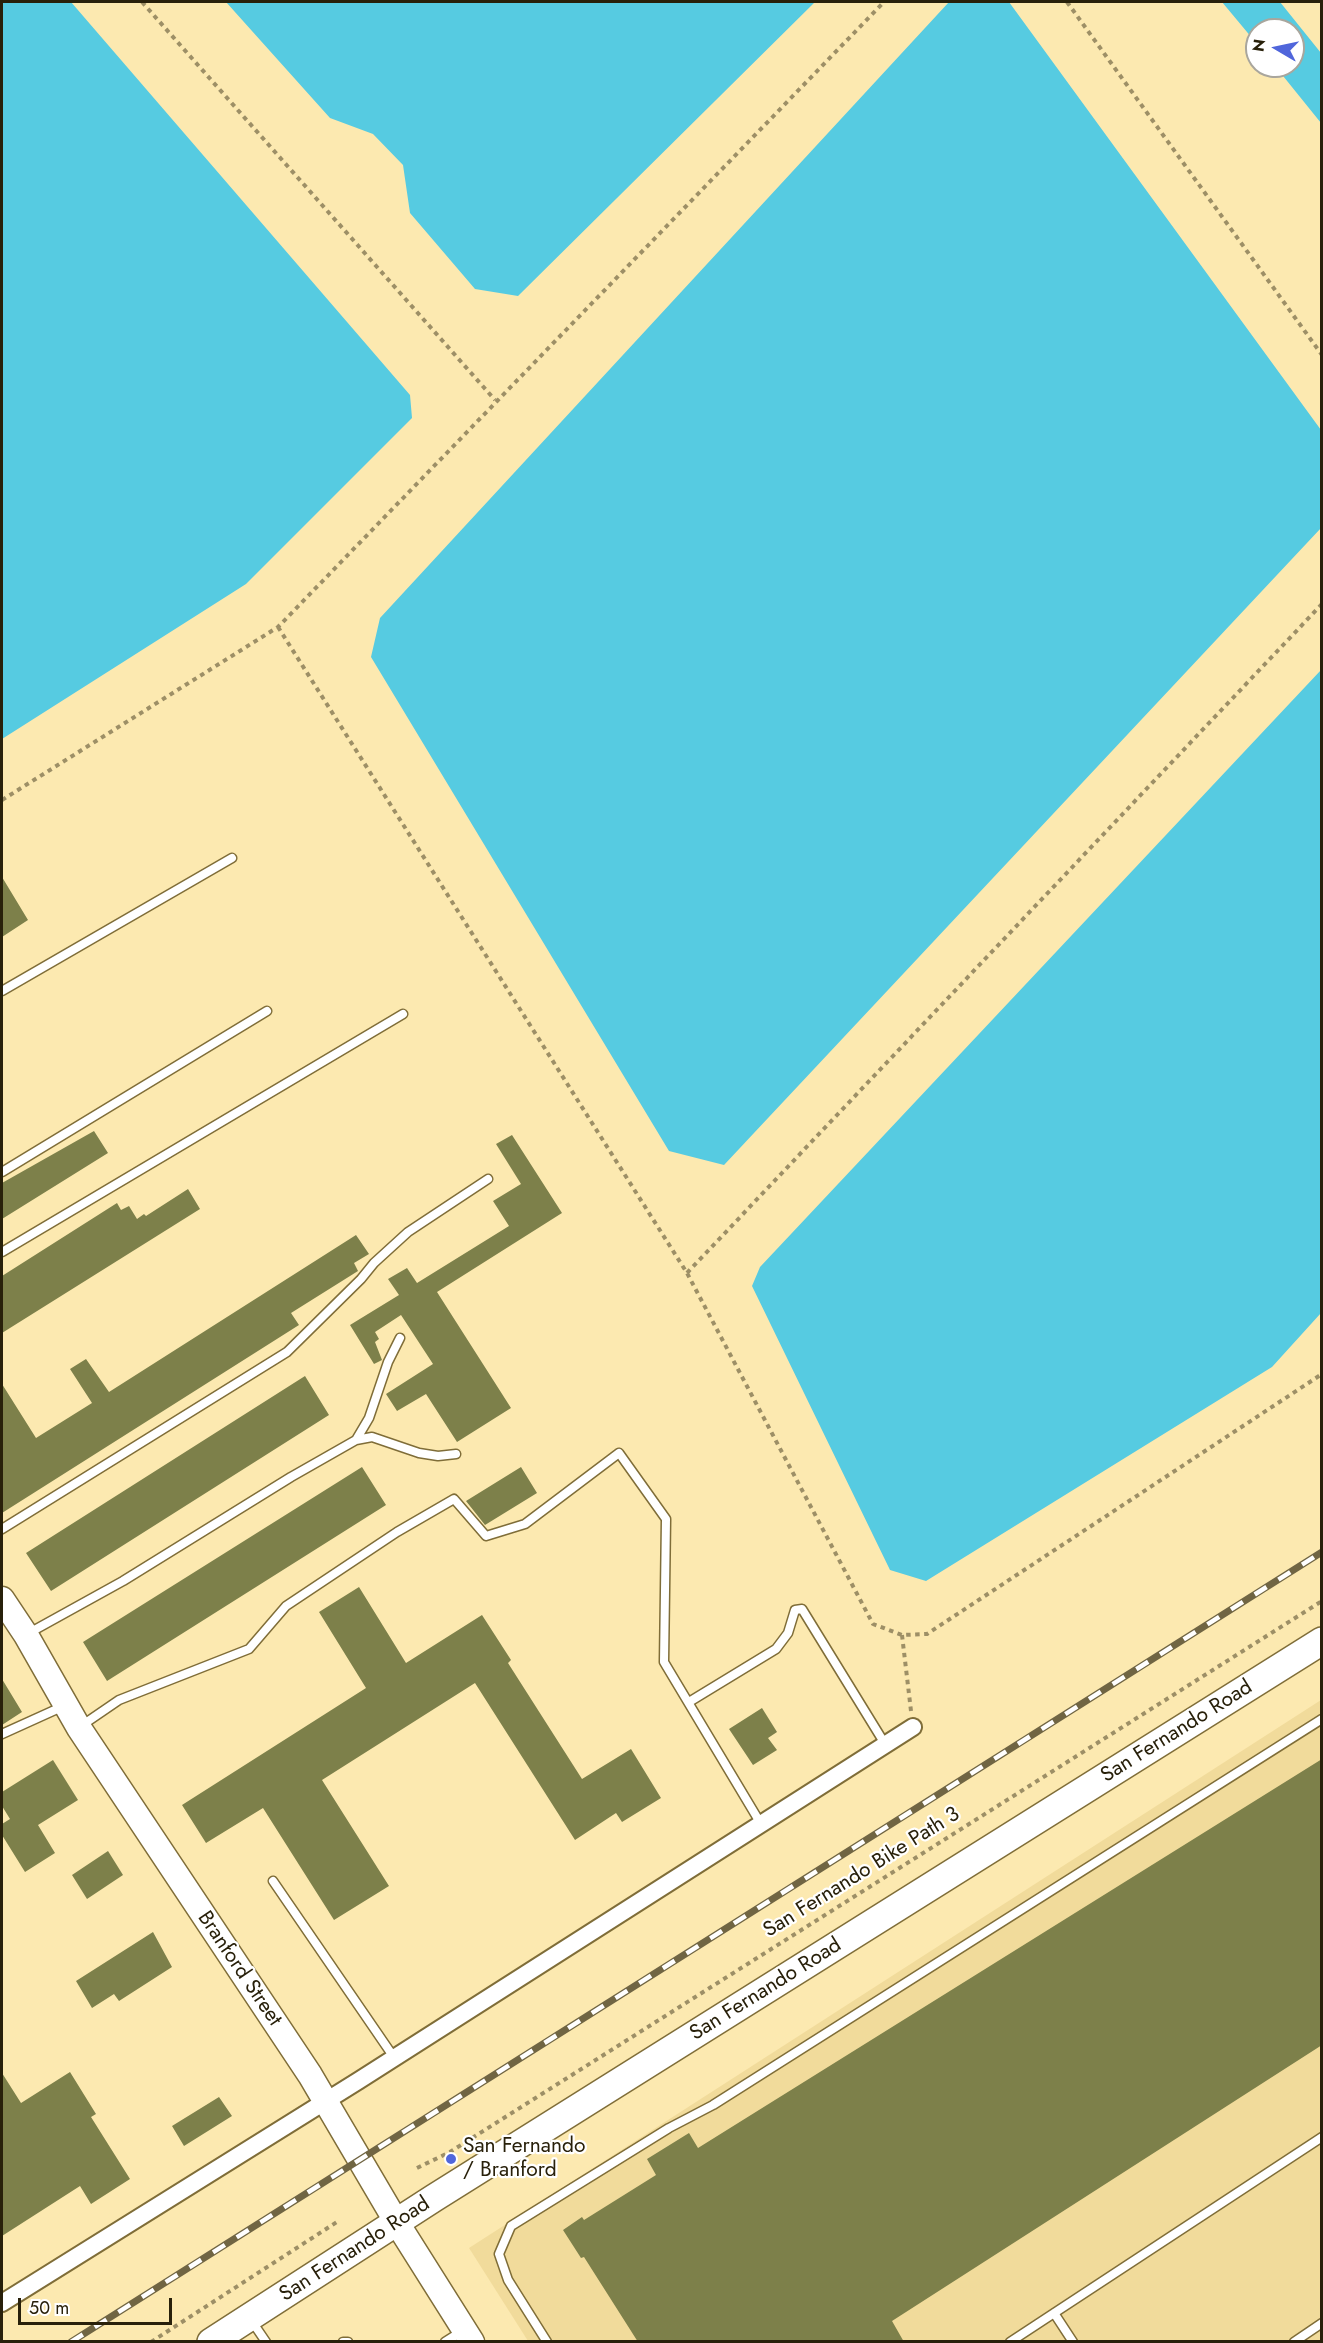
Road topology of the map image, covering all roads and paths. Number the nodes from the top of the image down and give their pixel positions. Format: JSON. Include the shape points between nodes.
{"nodes":[{"id":1,"x":142,"y":2,"type":"edge"},
{"id":2,"x":884,"y":2,"type":"edge"},
{"id":3,"x":1067,"y":2,"type":"edge"},
{"id":4,"x":1322,"y":355,"type":"edge"},
{"id":5,"x":495,"y":400,"type":"junction"},
{"id":6,"x":1322,"y":604,"type":"edge"},
{"id":7,"x":278,"y":627,"type":"junction"},
{"id":8,"x":2,"y":800,"type":"edge"},
{"id":9,"x":232,"y":858,"type":"dead end"},
{"id":10,"x":2,"y":991,"type":"edge"},
{"id":11,"x":267,"y":1011,"type":"dead end"},
{"id":12,"x":403,"y":1014,"type":"dead end"},
{"id":13,"x":2,"y":1172,"type":"edge"},
{"id":14,"x":488,"y":1179,"type":"dead end"},
{"id":15,"x":2,"y":1252,"type":"edge"},
{"id":16,"x":687,"y":1273,"type":"junction"},
{"id":17,"x":400,"y":1338,"type":"dead end"},
{"id":18,"x":1322,"y":1374,"type":"edge"},
{"id":19,"x":356,"y":1440,"type":"junction"},
{"id":20,"x":456,"y":1454,"type":"dead end"},
{"id":21,"x":2,"y":1529,"type":"edge"},
{"id":22,"x":2,"y":1599,"type":"edge"},
{"id":23,"x":1322,"y":1601,"type":"edge"},
{"id":24,"x":26,"y":1635,"type":"junction"},
{"id":25,"x":902,"y":1635,"type":"junction"},
{"id":26,"x":1322,"y":1641,"type":"edge"},
{"id":27,"x":689,"y":1702,"type":"junction"},
{"id":28,"x":66,"y":1705,"type":"junction"},
{"id":29,"x":1322,"y":1719,"type":"edge"},
{"id":30,"x":913,"y":1727,"type":"joint"},
{"id":31,"x":78,"y":1728,"type":"junction"},
{"id":32,"x":2,"y":1734,"type":"edge"},
{"id":33,"x":885,"y":1744,"type":"junction"},
{"id":34,"x":761,"y":1824,"type":"junction"},
{"id":35,"x":273,"y":1881,"type":"dead end"},
{"id":36,"x":393,"y":2056,"type":"junction"},
{"id":37,"x":324,"y":2101,"type":"junction"},
{"id":38,"x":1322,"y":2137,"type":"edge"},
{"id":39,"x":417,"y":2168,"type":"dead end"},
{"id":40,"x":340,"y":2220,"type":"dead end"},
{"id":41,"x":397,"y":2223,"type":"junction"},
{"id":42,"x":2,"y":2302,"type":"edge"},
{"id":43,"x":1054,"y":2313,"type":"junction"},
{"id":44,"x":249,"y":2317,"type":"junction"},
{"id":45,"x":1322,"y":2323,"type":"edge"},
{"id":46,"x":460,"y":2338,"type":"edge"},
{"id":47,"x":151,"y":2342,"type":"edge"},
{"id":48,"x":211,"y":2342,"type":"edge"},
{"id":49,"x":266,"y":2342,"type":"edge"},
{"id":50,"x":547,"y":2342,"type":"edge"},
{"id":51,"x":1010,"y":2342,"type":"edge"},
{"id":52,"x":1073,"y":2342,"type":"edge"},
{"id":53,"x":1294,"y":2342,"type":"edge"}],
"edges":[{"from":1,"to":5,"type":"path"},
{"from":2,"to":5,"type":"path"},
{"from":3,"to":4,"type":"path"},
{"from":5,"to":7,"type":"path"},
{"from":6,"to":16,"type":"path"},
{"from":7,"to":8,"type":"path"},
{"from":7,"to":16,"type":"path"},
{"from":9,"to":10,"type":"lane"},
{"from":11,"to":13,"type":"lane"},
{"from":12,"to":15,"type":"lane"},
{"from":14,"to":21,"type":"lane","via":[[408,1232],[287,1352]]},
{"from":16,"to":25,"type":"path","via":[[873,1624]]},
{"from":17,"to":19,"type":"lane","via":[[375,1394],[369,1418]]},
{"from":18,"to":25,"type":"path","via":[[927,1634]]},
{"from":19,"to":20,"type":"lane","via":[[372,1437],[419,1453]]},
{"from":19,"to":24,"type":"lane"},
{"from":22,"to":24,"type":"main road","name":"Branford Street"},
{"from":23,"to":39,"type":"path","name":"San Fernando Bike Path 3","via":[[450,2152]]},
{"from":24,"to":28,"type":"main road","name":"Branford Street"},
{"from":25,"to":30,"type":"path"},
{"from":26,"to":41,"type":"main road","name":"San Fernando Road"},
{"from":27,"to":31,"type":"lane","via":[[664,1662],[666,1519],[620,1453],[525,1524],[486,1536],[454,1499],[286,1606],[249,1649],[119,1700]]},
{"from":27,"to":33,"type":"lane","via":[[776,1649],[788,1633],[795,1610],[802,1609]]},
{"from":27,"to":34,"type":"lane"},
{"from":28,"to":31,"type":"main road","name":"Branford Street"},
{"from":28,"to":32,"type":"lane"},
{"from":29,"to":50,"type":"lane","via":[[713,2105],[511,2226],[499,2254],[508,2280]]},
{"from":30,"to":33,"type":"street"},
{"from":31,"to":37,"type":"main road","name":"Branford Street"},
{"from":33,"to":34,"type":"street"},
{"from":34,"to":36,"type":"street"},
{"from":35,"to":36,"type":"lane"},
{"from":36,"to":37,"type":"street"},
{"from":37,"to":41,"type":"main road","name":"Branford Street"},
{"from":37,"to":42,"type":"street"},
{"from":38,"to":43,"type":"lane"},
{"from":40,"to":47,"type":"path"},
{"from":41,"to":44,"type":"main road","name":"San Fernando Road"},
{"from":41,"to":46,"type":"main road","name":"Branford Street"},
{"from":43,"to":51,"type":"lane"},
{"from":43,"to":52,"type":"lane"},
{"from":44,"to":48,"type":"main road","name":"San Fernando Road"},
{"from":44,"to":49,"type":"lane"},
{"from":45,"to":53,"type":"lane"}]}
